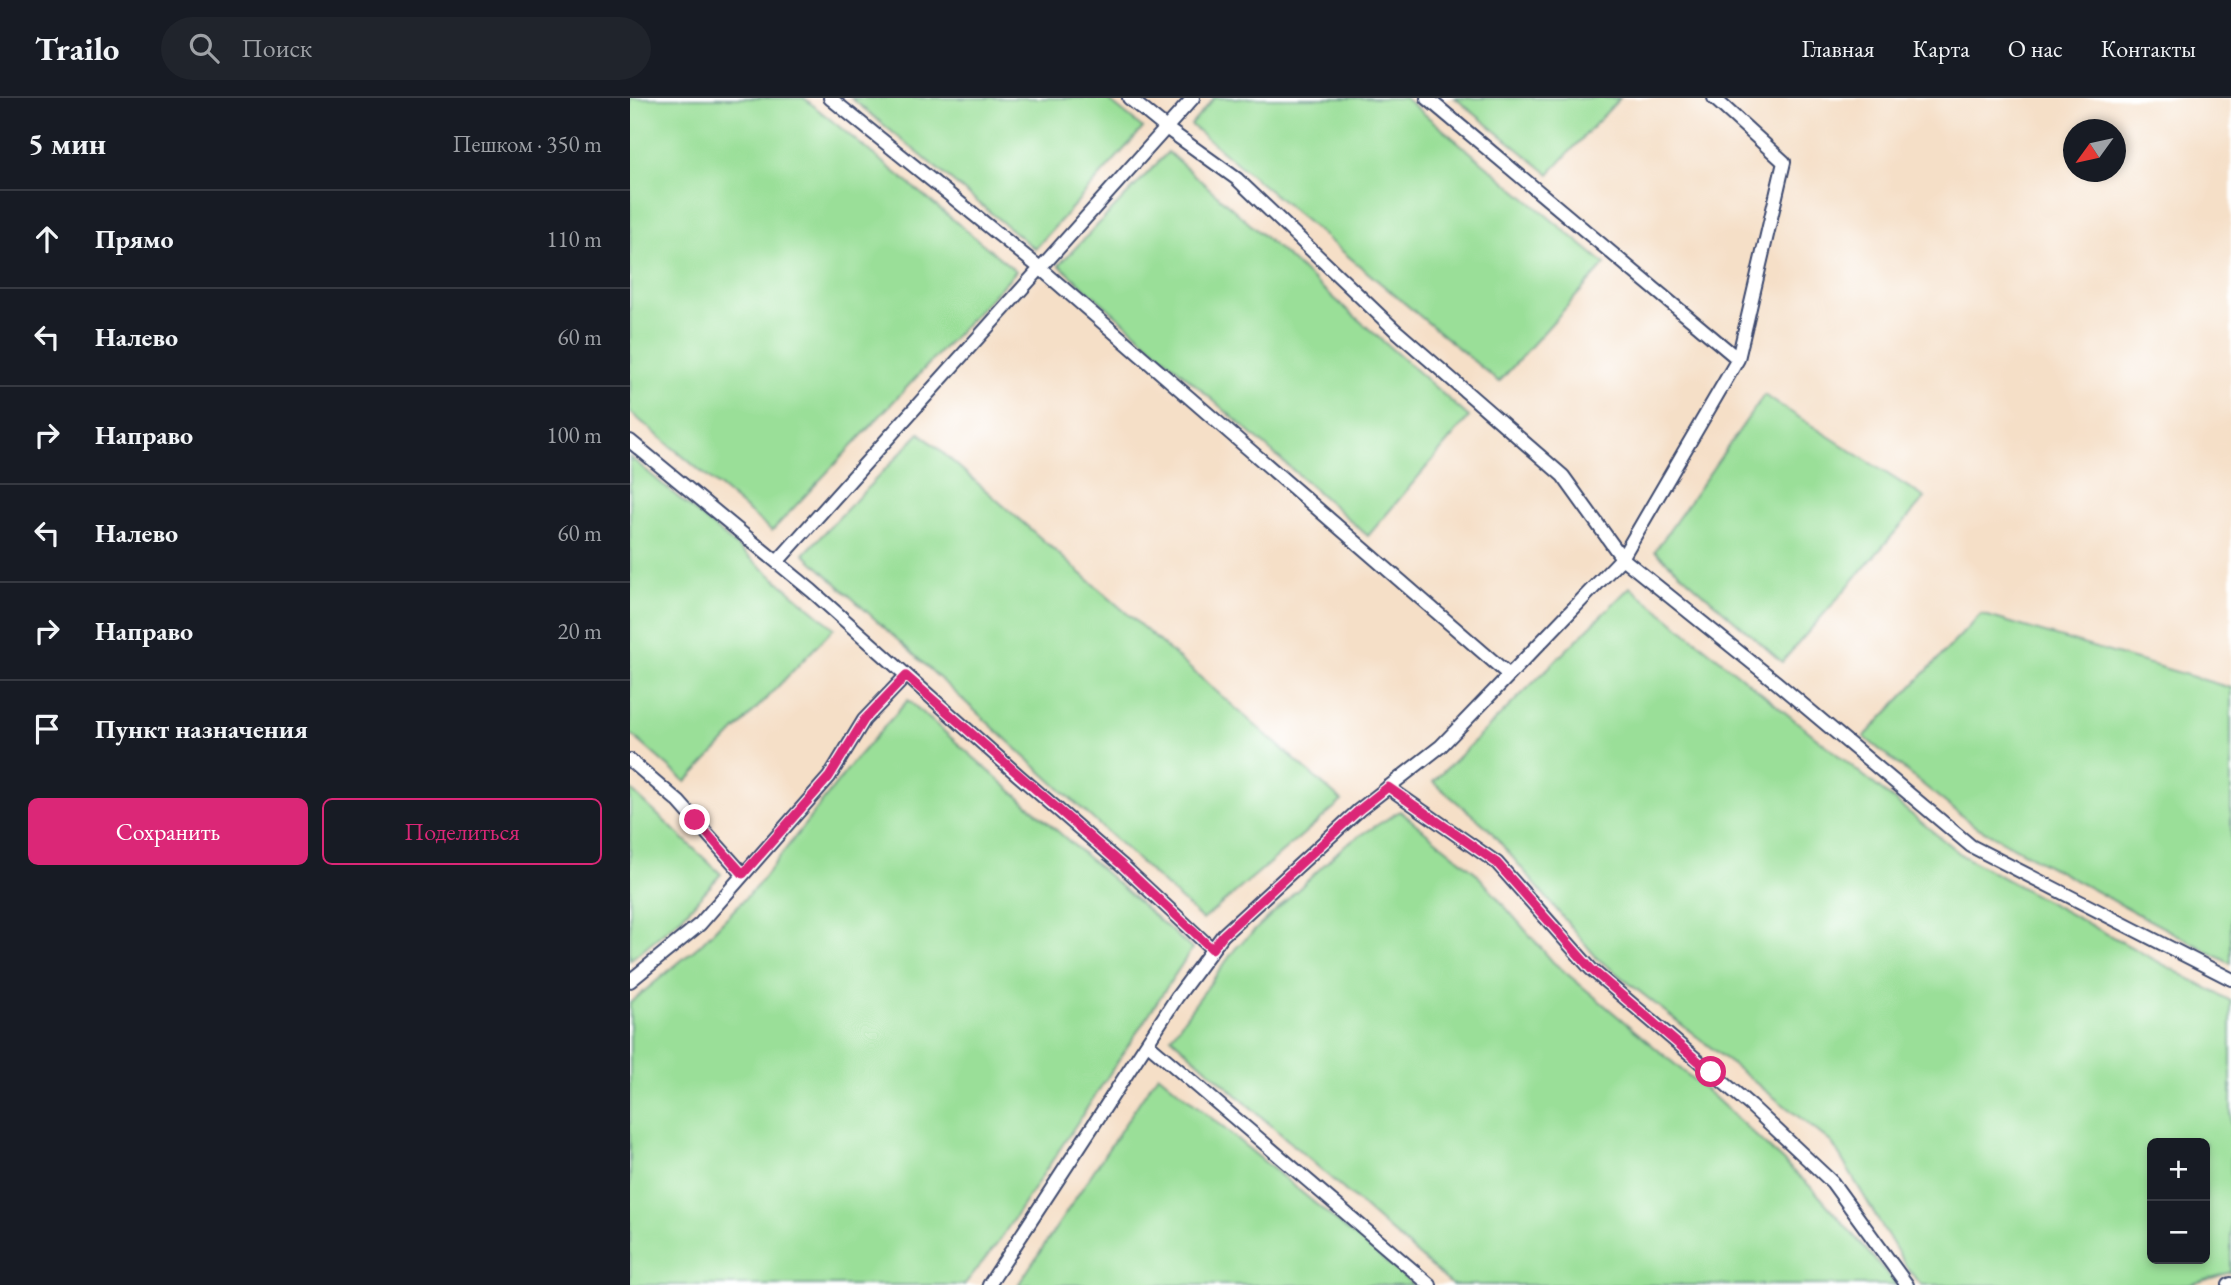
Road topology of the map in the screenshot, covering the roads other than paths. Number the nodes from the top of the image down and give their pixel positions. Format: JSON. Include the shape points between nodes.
{"nodes":[{"id":1,"x":830,"y":98,"type":"edge"},
{"id":2,"x":1129,"y":98,"type":"edge"},
{"id":3,"x":1193,"y":98,"type":"edge"},
{"id":4,"x":1427,"y":98,"type":"edge"},
{"id":5,"x":1714,"y":98,"type":"edge"},
{"id":6,"x":1166,"y":128,"type":"junction"},
{"id":7,"x":1040,"y":268,"type":"junction"},
{"id":8,"x":1738,"y":359,"type":"junction"},
{"id":9,"x":630,"y":441,"type":"edge"},
{"id":10,"x":1622,"y":558,"type":"junction"},
{"id":11,"x":777,"y":562,"type":"junction"},
{"id":12,"x":906,"y":676,"type":"junction"},
{"id":13,"x":1509,"y":676,"type":"junction"},
{"id":14,"x":630,"y":760,"type":"edge"},
{"id":15,"x":1388,"y":787,"type":"junction"},
{"id":16,"x":743,"y":874,"type":"junction"},
{"id":17,"x":1212,"y":949,"type":"junction"},
{"id":18,"x":2231,"y":979,"type":"edge"},
{"id":19,"x":630,"y":981,"type":"edge"},
{"id":20,"x":1147,"y":1043,"type":"junction"},
{"id":21,"x":989,"y":1285,"type":"edge"},
{"id":22,"x":1430,"y":1285,"type":"edge"},
{"id":23,"x":1907,"y":1285,"type":"edge"}],
"edges":[{"from":1,"to":7,"type":"lane"},
{"from":2,"to":6,"type":"lane"},
{"from":3,"to":6,"type":"lane"},
{"from":4,"to":8,"type":"lane"},
{"from":5,"to":8,"type":"lane","via":[[1784,162]]},
{"from":6,"to":7,"type":"lane"},
{"from":6,"to":10,"type":"lane","via":[[1237,179],[1394,330],[1563,476]]},
{"from":7,"to":11,"type":"lane"},
{"from":7,"to":13,"type":"lane"},
{"from":8,"to":10,"type":"lane"},
{"from":9,"to":11,"type":"lane"},
{"from":10,"to":13,"type":"lane"},
{"from":10,"to":18,"type":"lane","via":[[1971,846]]},
{"from":11,"to":12,"type":"lane"},
{"from":12,"to":16,"type":"lane","via":[[864,720],[829,777]]},
{"from":12,"to":17,"type":"lane"},
{"from":13,"to":15,"type":"lane","via":[[1441,746]]},
{"from":14,"to":16,"type":"lane","via":[[679,802]]},
{"from":15,"to":17,"type":"lane"},
{"from":15,"to":23,"type":"lane","via":[[1497,863],[1591,969],[1752,1106],[1832,1182]]},
{"from":16,"to":19,"type":"lane","via":[[700,924]]},
{"from":17,"to":20,"type":"lane"},
{"from":20,"to":21,"type":"lane"},
{"from":20,"to":22,"type":"lane"}]}
